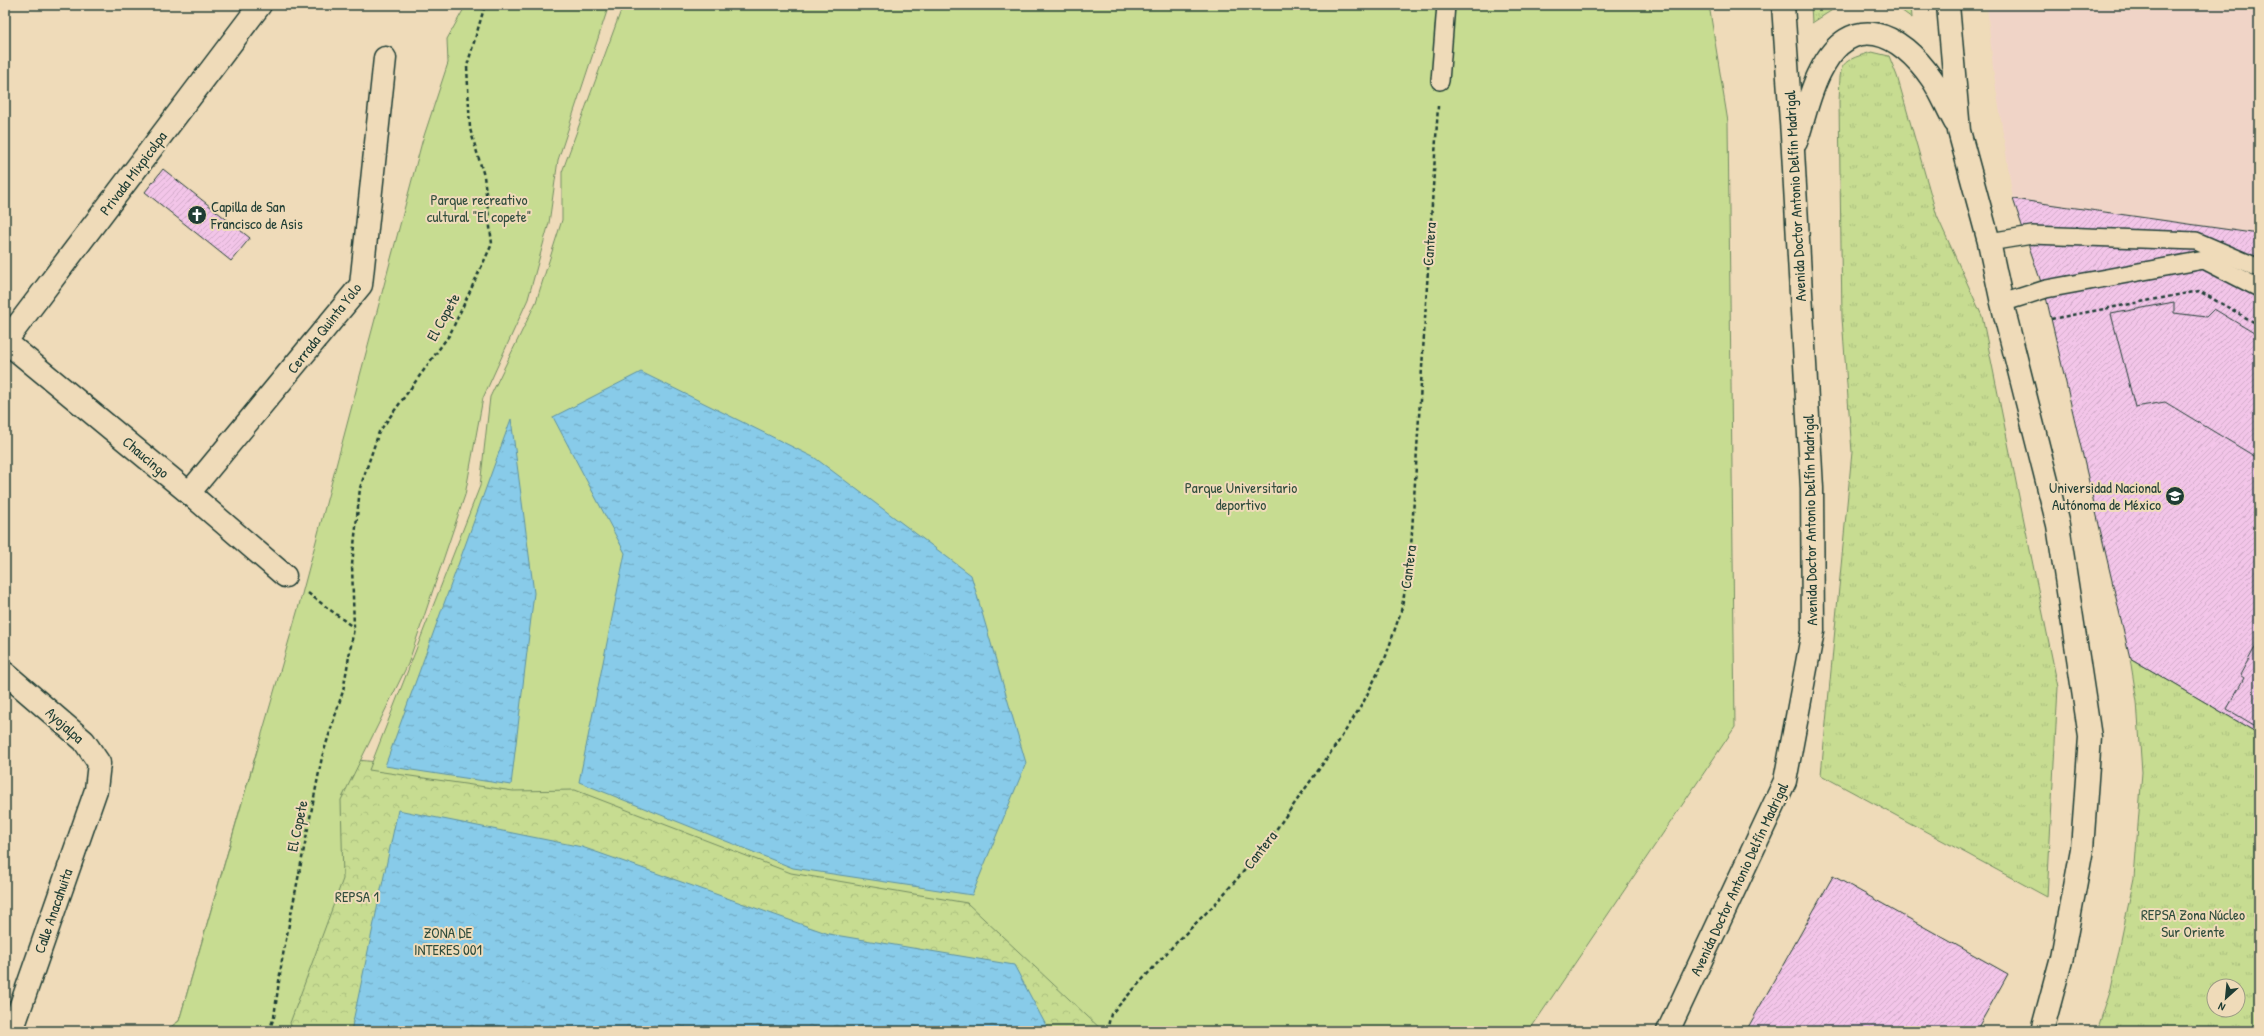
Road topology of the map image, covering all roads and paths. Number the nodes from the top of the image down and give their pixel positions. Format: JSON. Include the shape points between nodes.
{"nodes":[{"id":1,"x":260,"y":5,"type":"edge"},
{"id":2,"x":486,"y":5,"type":"edge"},
{"id":3,"x":1446,"y":5,"type":"edge"},
{"id":4,"x":1783,"y":5,"type":"edge"},
{"id":5,"x":1948,"y":5,"type":"edge"},
{"id":6,"x":384,"y":58,"type":"dead end"},
{"id":7,"x":1440,"y":81,"type":"joint"},
{"id":8,"x":1959,"y":131,"type":"junction"},
{"id":9,"x":1794,"y":150,"type":"junction"},
{"id":10,"x":1989,"y":242,"type":"junction"},
{"id":11,"x":2259,"y":268,"type":"edge"},
{"id":12,"x":2259,"y":288,"type":"edge"},
{"id":13,"x":2002,"y":303,"type":"junction"},
{"id":14,"x":2051,"y":320,"type":"dead end"},
{"id":15,"x":2259,"y":325,"type":"edge"},
{"id":16,"x":5,"y":341,"type":"edge"},
{"id":17,"x":189,"y":493,"type":"junction"},
{"id":18,"x":285,"y":576,"type":"joint"},
{"id":19,"x":354,"y":628,"type":"junction"},
{"id":20,"x":7,"y":678,"type":"edge"},
{"id":21,"x":96,"y":790,"type":"joint"},
{"id":22,"x":12,"y":1016,"type":"edge"},
{"id":23,"x":12,"y":1031,"type":"edge"},
{"id":24,"x":269,"y":1031,"type":"edge"},
{"id":25,"x":1109,"y":1031,"type":"edge"},
{"id":26,"x":1668,"y":1031,"type":"edge"},
{"id":27,"x":2042,"y":1031,"type":"edge"}],
"edges":[{"from":1,"to":16,"type":"main road","name":"Privada Mixpicolpa"},
{"from":2,"to":19,"type":"path","name":"El Copete","via":[[467,66],[470,129],[484,176],[492,244],[450,334],[379,432],[360,488],[352,565]]},
{"from":3,"to":7,"type":"lane"},
{"from":4,"to":9,"type":"main road","name":"Avenida Doctor Antonio Delfín Madrigal"},
{"from":5,"to":8,"type":"main road"},
{"from":6,"to":17,"type":"main road","name":"Cerrada Quinta Yolo","via":[[362,285]]},
{"from":7,"to":25,"type":"path","name":"Cantera","via":[[1410,564],[1401,611],[1386,656],[1363,703],[1339,741],[1258,855],[1112,1014]]},
{"from":8,"to":9,"type":"main road","via":[[1932,79],[1905,48],[1885,36],[1868,32],[1851,37],[1834,50],[1820,72]]},
{"from":8,"to":10,"type":"main road"},
{"from":9,"to":26,"type":"main road","name":"Avenida Doctor Antonio Delfín Madrigal","via":[[1812,488],[1813,630],[1785,781]]},
{"from":10,"to":11,"type":"lane","via":[[2032,235],[2196,241]]},
{"from":10,"to":13,"type":"main road"},
{"from":12,"to":13,"type":"lane","via":[[2204,260],[2046,289]]},
{"from":13,"to":27,"type":"main road","via":[[2058,525],[2090,736],[2082,849],[2062,957]]},
{"from":14,"to":15,"type":"path","via":[[2199,291]]},
{"from":16,"to":17,"type":"main road","name":"Chaucingo"},
{"from":17,"to":18,"type":"main road","name":"Chaucingo"},
{"from":18,"to":19,"type":"path"},
{"from":19,"to":24,"type":"path","name":"El Copete","via":[[343,692],[322,757],[288,930],[274,1017]]},
{"from":20,"to":21,"type":"main road","name":"Ayojalpa","via":[[84,740],[99,763]]},
{"from":21,"to":22,"type":"main road","name":"Calle Anacahuita"},
{"from":22,"to":23,"type":"main road","name":"Calle Anacahuita"}]}
